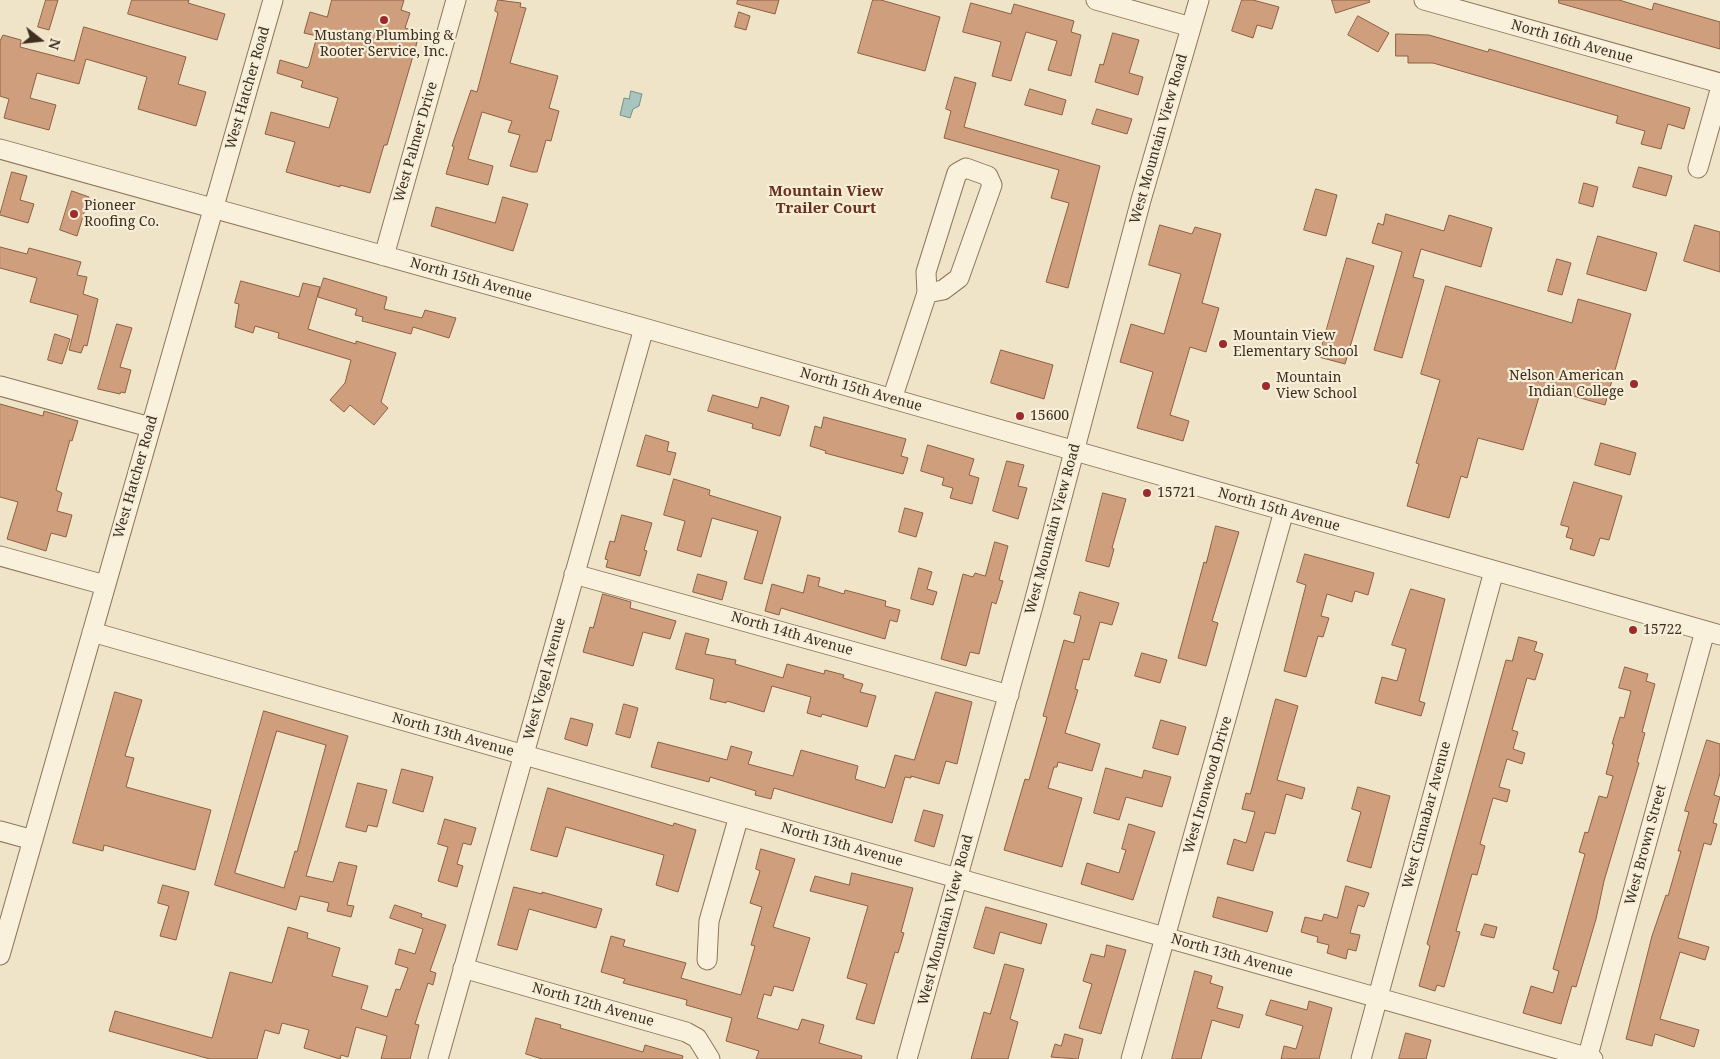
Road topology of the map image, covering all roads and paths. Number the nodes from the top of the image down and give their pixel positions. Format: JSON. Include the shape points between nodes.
{"nodes":[{"id":1,"x":273,"y":0,"type":"edge"},
{"id":2,"x":456,"y":0,"type":"edge"},
{"id":3,"x":1096,"y":0,"type":"edge"},
{"id":4,"x":1200,"y":0,"type":"edge"},
{"id":5,"x":1424,"y":0,"type":"edge"},
{"id":6,"x":1191,"y":27,"type":"junction"},
{"id":7,"x":1720,"y":83,"type":"edge"},
{"id":8,"x":1720,"y":90,"type":"edge"},
{"id":9,"x":0,"y":149,"type":"edge"},
{"id":10,"x":1698,"y":168,"type":"dead end"},
{"id":11,"x":212,"y":210,"type":"junction"},
{"id":12,"x":384,"y":256,"type":"junction"},
{"id":13,"x":927,"y":293,"type":"junction"},
{"id":14,"x":644,"y":328,"type":"junction"},
{"id":15,"x":0,"y":386,"type":"edge"},
{"id":16,"x":892,"y":399,"type":"junction"},
{"id":17,"x":150,"y":427,"type":"junction"},
{"id":18,"x":1074,"y":451,"type":"junction"},
{"id":19,"x":1284,"y":511,"type":"junction"},
{"id":20,"x":0,"y":556,"type":"edge"},
{"id":21,"x":1494,"y":571,"type":"junction"},
{"id":22,"x":574,"y":574,"type":"junction"},
{"id":23,"x":105,"y":585,"type":"junction"},
{"id":24,"x":92,"y":632,"type":"junction"},
{"id":25,"x":1713,"y":633,"type":"edge"},
{"id":26,"x":1009,"y":695,"type":"junction"},
{"id":27,"x":524,"y":755,"type":"junction"},
{"id":28,"x":739,"y":816,"type":"junction"},
{"id":29,"x":0,"y":831,"type":"edge"},
{"id":30,"x":33,"y":840,"type":"junction"},
{"id":31,"x":957,"y":878,"type":"junction"},
{"id":32,"x":1165,"y":937,"type":"junction"},
{"id":33,"x":0,"y":955,"type":"edge"},
{"id":34,"x":707,"y":960,"type":"dead end"},
{"id":35,"x":464,"y":968,"type":"junction"},
{"id":36,"x":1378,"y":998,"type":"junction"},
{"id":37,"x":1589,"y":1058,"type":"edge"},
{"id":38,"x":438,"y":1059,"type":"edge"},
{"id":39,"x":710,"y":1059,"type":"edge"},
{"id":40,"x":907,"y":1059,"type":"edge"},
{"id":41,"x":1131,"y":1059,"type":"edge"},
{"id":42,"x":1361,"y":1059,"type":"edge"}],
"edges":[{"from":1,"to":11,"type":"street","name":"West Hatcher Road"},
{"from":2,"to":12,"type":"street","name":"West Palmer Drive"},
{"from":3,"to":6,"type":"street"},
{"from":4,"to":6,"type":"street","name":"West Mountain View Road"},
{"from":5,"to":7,"type":"street","name":"North 16th Avenue"},
{"from":6,"to":18,"type":"street","name":"West Mountain View Road"},
{"from":8,"to":10,"type":"street"},
{"from":9,"to":11,"type":"street","name":"North 15th Avenue"},
{"from":11,"to":12,"type":"street","name":"North 15th Avenue"},
{"from":11,"to":17,"type":"street","name":"West Hatcher Road"},
{"from":12,"to":14,"type":"street","name":"North 15th Avenue"},
{"from":13,"to":13,"type":"street","via":[[943,290],[959,278],[992,185],[988,176],[966,168],[957,173],[926,272]]},
{"from":13,"to":16,"type":"street"},
{"from":14,"to":16,"type":"street","name":"North 15th Avenue"},
{"from":14,"to":22,"type":"street","name":"West Vogel Avenue"},
{"from":15,"to":17,"type":"street"},
{"from":16,"to":18,"type":"street","name":"North 15th Avenue"},
{"from":17,"to":23,"type":"street","name":"West Hatcher Road"},
{"from":18,"to":19,"type":"street","name":"North 15th Avenue"},
{"from":18,"to":26,"type":"street","name":"West Mountain View Road"},
{"from":19,"to":21,"type":"street","name":"North 15th Avenue"},
{"from":19,"to":32,"type":"street","name":"West Ironwood Drive"},
{"from":20,"to":23,"type":"street"},
{"from":21,"to":25,"type":"street","name":"North 15th Avenue"},
{"from":21,"to":36,"type":"street","name":"West Cinnabar Avenue"},
{"from":22,"to":26,"type":"street","name":"North 14th Avenue"},
{"from":22,"to":27,"type":"street","name":"West Vogel Avenue"},
{"from":23,"to":24,"type":"street","name":"West Hatcher Road"},
{"from":24,"to":27,"type":"street","name":"North 13th Avenue"},
{"from":24,"to":30,"type":"street","name":"West Hatcher Road"},
{"from":25,"to":37,"type":"street","name":"West Brown Street"},
{"from":26,"to":31,"type":"street","name":"West Mountain View Road"},
{"from":27,"to":28,"type":"street","name":"North 13th Avenue"},
{"from":27,"to":35,"type":"street","name":"West Vogel Avenue"},
{"from":28,"to":31,"type":"street","name":"North 13th Avenue"},
{"from":28,"to":34,"type":"street","via":[[709,921]]},
{"from":29,"to":30,"type":"street"},
{"from":30,"to":33,"type":"street","name":"West Hatcher Road"},
{"from":31,"to":32,"type":"street","name":"North 13th Avenue"},
{"from":31,"to":40,"type":"street","name":"West Mountain View Road"},
{"from":32,"to":36,"type":"street","name":"North 13th Avenue"},
{"from":32,"to":41,"type":"street","name":"West Ironwood Drive"},
{"from":35,"to":38,"type":"street","name":"West Vogel Avenue"},
{"from":35,"to":39,"type":"street","name":"North 12th Avenue","via":[[686,1032],[698,1038]]},
{"from":36,"to":37,"type":"street","name":"North 13th Avenue"},
{"from":36,"to":42,"type":"street","name":"West Cinnabar Avenue"}]}
